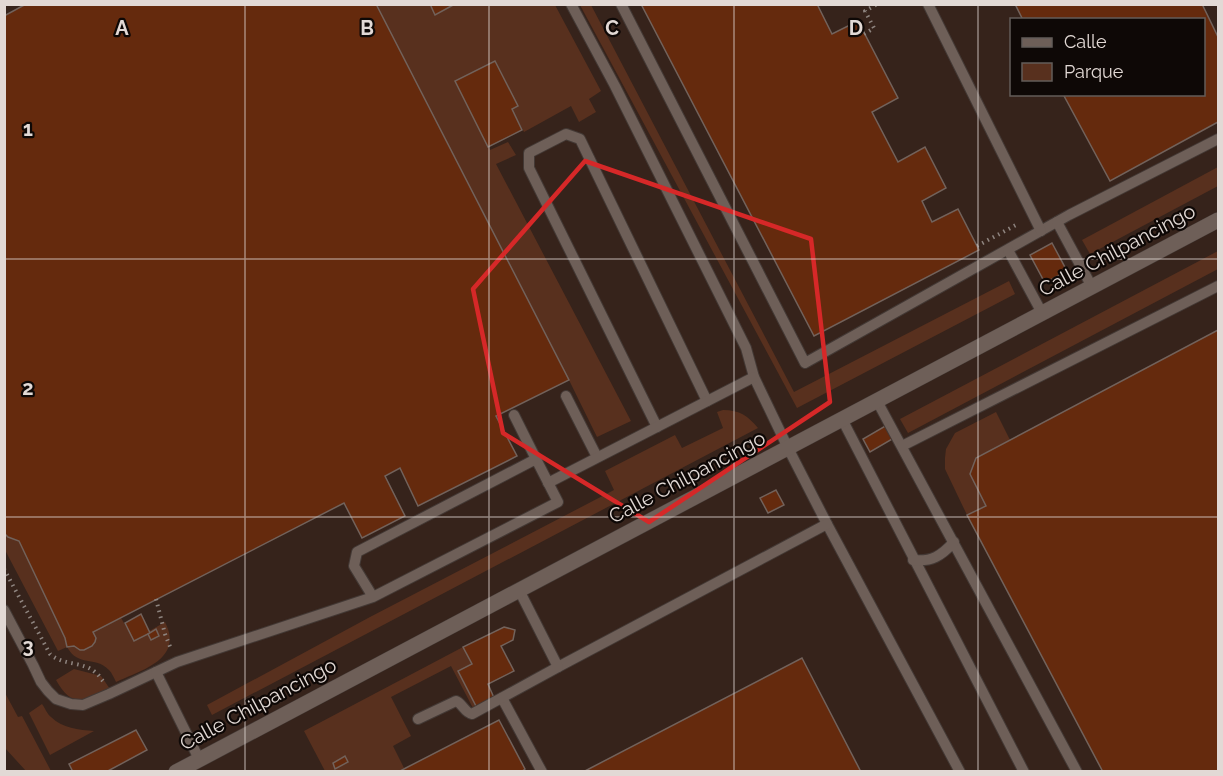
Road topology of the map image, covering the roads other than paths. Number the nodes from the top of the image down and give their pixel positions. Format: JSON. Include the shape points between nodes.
{"nodes":[{"id":1,"x":571,"y":4,"type":"edge"},
{"id":2,"x":621,"y":4,"type":"edge"},
{"id":3,"x":928,"y":4,"type":"edge"},
{"id":4,"x":1218,"y":140,"type":"edge"},
{"id":5,"x":1218,"y":220,"type":"edge"},
{"id":6,"x":1057,"y":222,"type":"junction"},
{"id":7,"x":1041,"y":231,"type":"junction"},
{"id":8,"x":1008,"y":250,"type":"junction"},
{"id":9,"x":1218,"y":286,"type":"edge"},
{"id":10,"x":1092,"y":287,"type":"junction"},
{"id":11,"x":1042,"y":313,"type":"junction"},
{"id":12,"x":754,"y":377,"type":"junction"},
{"id":13,"x":566,"y":396,"type":"dead end"},
{"id":14,"x":877,"y":400,"type":"junction"},
{"id":15,"x":707,"y":401,"type":"junction"},
{"id":16,"x":514,"y":415,"type":"dead end"},
{"id":17,"x":842,"y":419,"type":"junction"},
{"id":18,"x":657,"y":427,"type":"junction"},
{"id":19,"x":902,"y":446,"type":"junction"},
{"id":20,"x":788,"y":448,"type":"junction"},
{"id":21,"x":597,"y":457,"type":"junction"},
{"id":22,"x":536,"y":459,"type":"junction"},
{"id":23,"x":548,"y":483,"type":"junction"},
{"id":24,"x":827,"y":524,"type":"junction"},
{"id":25,"x":954,"y":542,"type":"junction"},
{"id":26,"x":913,"y":560,"type":"junction"},
{"id":27,"x":519,"y":590,"type":"junction"},
{"id":28,"x":373,"y":597,"type":"junction"},
{"id":29,"x":4,"y":610,"type":"edge"},
{"id":30,"x":558,"y":667,"type":"junction"},
{"id":31,"x":156,"y":672,"type":"junction"},
{"id":32,"x":502,"y":698,"type":"junction"},
{"id":33,"x":418,"y":719,"type":"dead end"},
{"id":34,"x":199,"y":759,"type":"junction"},
{"id":35,"x":176,"y":771,"type":"edge"},
{"id":36,"x":542,"y":771,"type":"edge"},
{"id":37,"x":960,"y":771,"type":"edge"},
{"id":38,"x":1024,"y":771,"type":"edge"},
{"id":39,"x":1077,"y":771,"type":"edge"}],
"edges":[{"from":1,"to":12,"type":"lane","via":[[746,348]]},
{"from":2,"to":8,"type":"lane","via":[[805,363]]},
{"from":3,"to":7,"type":"lane"},
{"from":4,"to":6,"type":"lane"},
{"from":5,"to":10,"type":"street","name":"Calle Chilpancingo"},
{"from":6,"to":7,"type":"lane"},
{"from":6,"to":10,"type":"lane"},
{"from":7,"to":8,"type":"lane"},
{"from":8,"to":11,"type":"lane"},
{"from":9,"to":19,"type":"lane"},
{"from":10,"to":11,"type":"street","name":"Calle Chilpancingo"},
{"from":11,"to":14,"type":"street","name":"Calle Chilpancingo"},
{"from":12,"to":15,"type":"lane"},
{"from":12,"to":20,"type":"lane"},
{"from":13,"to":21,"type":"lane"},
{"from":14,"to":17,"type":"street","name":"Calle Chilpancingo"},
{"from":14,"to":19,"type":"lane"},
{"from":15,"to":18,"type":"lane"},
{"from":15,"to":18,"type":"lane","via":[[580,139],[566,134],[529,153],[529,168]]},
{"from":16,"to":22,"type":"lane"},
{"from":17,"to":20,"type":"street","name":"Calle Chilpancingo"},
{"from":17,"to":26,"type":"lane"},
{"from":18,"to":21,"type":"lane"},
{"from":19,"to":25,"type":"lane"},
{"from":20,"to":24,"type":"lane"},
{"from":20,"to":27,"type":"street","name":"Calle Chilpancingo"},
{"from":21,"to":23,"type":"lane"},
{"from":22,"to":23,"type":"lane"},
{"from":22,"to":28,"type":"lane","via":[[357,552],[354,566]]},
{"from":23,"to":28,"type":"lane","via":[[558,502]]},
{"from":24,"to":30,"type":"lane"},
{"from":24,"to":37,"type":"lane"},
{"from":25,"to":26,"type":"lane","via":[[936,558]]},
{"from":25,"to":39,"type":"lane"},
{"from":26,"to":38,"type":"lane"},
{"from":27,"to":30,"type":"lane"},
{"from":27,"to":34,"type":"street","name":"Calle Chilpancingo"},
{"from":28,"to":31,"type":"lane"},
{"from":29,"to":31,"type":"lane","via":[[40,682],[56,699],[83,705]]},
{"from":30,"to":32,"type":"lane"},
{"from":31,"to":34,"type":"lane"},
{"from":32,"to":33,"type":"lane","via":[[470,714],[459,702],[452,701]]},
{"from":32,"to":36,"type":"lane"},
{"from":34,"to":35,"type":"street","name":"Calle Chilpancingo"}]}
